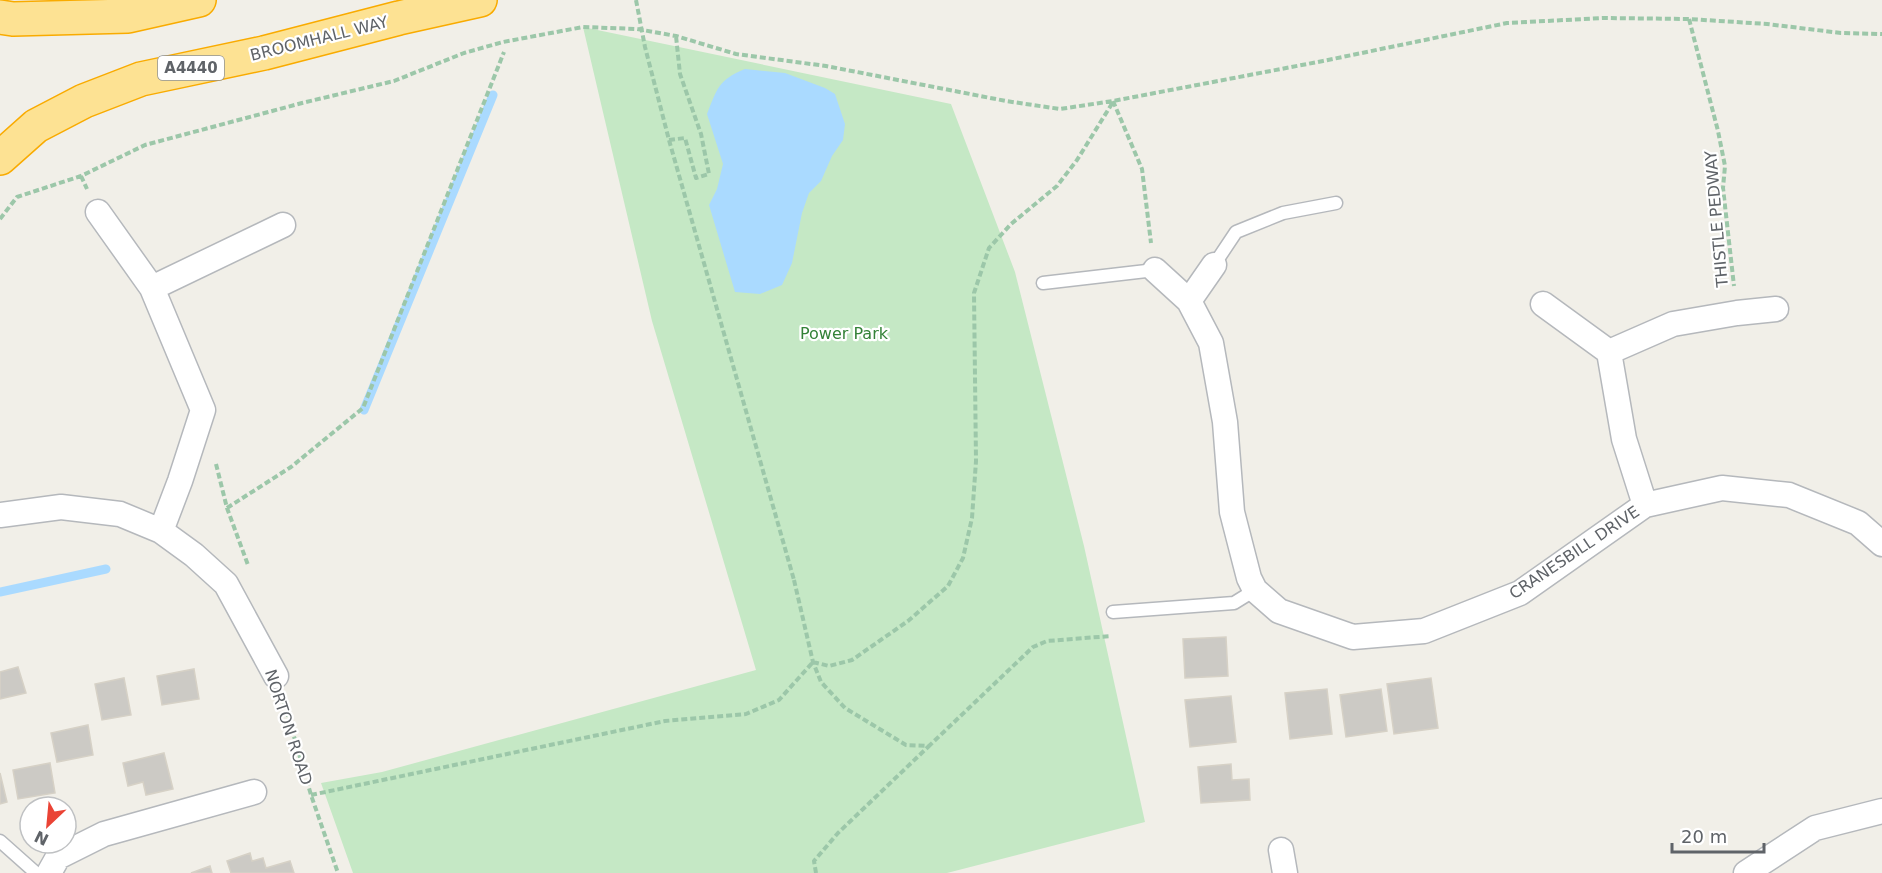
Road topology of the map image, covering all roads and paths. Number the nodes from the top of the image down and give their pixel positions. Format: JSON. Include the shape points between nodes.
{"nodes":[{"id":1,"x":199,"y":0,"type":"edge"},
{"id":2,"x":480,"y":0,"type":"edge"},
{"id":3,"x":636,"y":0,"type":"edge"},
{"id":4,"x":0,"y":17,"type":"edge"},
{"id":5,"x":1689,"y":18,"type":"junction"},
{"id":6,"x":1882,"y":34,"type":"edge"},
{"id":7,"x":676,"y":36,"type":"junction"},
{"id":8,"x":503,"y":42,"type":"junction"},
{"id":9,"x":1113,"y":101,"type":"junction"},
{"id":10,"x":669,"y":140,"type":"junction"},
{"id":11,"x":0,"y":158,"type":"edge"},
{"id":12,"x":1336,"y":203,"type":"dead end"},
{"id":13,"x":98,"y":212,"type":"dead end"},
{"id":14,"x":0,"y":219,"type":"edge"},
{"id":15,"x":283,"y":225,"type":"dead end"},
{"id":16,"x":1214,"y":265,"type":"joint"},
{"id":17,"x":1155,"y":270,"type":"junction"},
{"id":18,"x":1043,"y":283,"type":"dead end"},
{"id":19,"x":152,"y":288,"type":"junction"},
{"id":20,"x":1188,"y":301,"type":"junction"},
{"id":21,"x":1543,"y":304,"type":"dead end"},
{"id":22,"x":1776,"y":309,"type":"dead end"},
{"id":23,"x":1737,"y":313,"type":"junction"},
{"id":24,"x":1608,"y":352,"type":"junction"},
{"id":25,"x":203,"y":410,"type":"junction"},
{"id":26,"x":1645,"y":505,"type":"junction"},
{"id":27,"x":227,"y":508,"type":"junction"},
{"id":28,"x":0,"y":515,"type":"edge"},
{"id":29,"x":161,"y":531,"type":"junction"},
{"id":30,"x":1882,"y":544,"type":"edge"},
{"id":31,"x":251,"y":574,"type":"dead end"},
{"id":32,"x":1255,"y":590,"type":"junction"},
{"id":33,"x":1113,"y":612,"type":"dead end"},
{"id":34,"x":1034,"y":647,"type":"dead end"},
{"id":35,"x":813,"y":663,"type":"junction"},
{"id":36,"x":276,"y":676,"type":"joint"},
{"id":37,"x":929,"y":746,"type":"junction"},
{"id":38,"x":254,"y":792,"type":"dead end"},
{"id":39,"x":311,"y":795,"type":"junction"},
{"id":40,"x":1882,"y":811,"type":"edge"},
{"id":41,"x":0,"y":841,"type":"edge"},
{"id":42,"x":36,"y":873,"type":"edge"},
{"id":43,"x":49,"y":873,"type":"edge"},
{"id":44,"x":338,"y":873,"type":"edge"},
{"id":45,"x":816,"y":873,"type":"edge"},
{"id":46,"x":1746,"y":873,"type":"edge"}],
"edges":[{"from":1,"to":4,"type":"highway","via":[[128,16]]},
{"from":2,"to":11,"type":"highway","name":"BROOMHALL WAY","number":"A4440","via":[[141,79],[84,101],[36,126]]},
{"from":3,"to":10,"type":"path","bridge":true},
{"from":5,"to":6,"type":"path"},
{"from":5,"to":9,"type":"path","via":[[1507,23]]},
{"from":5,"to":23,"type":"path","name":"THISTLE PEDWAY","via":[[1725,166],[1723,188]]},
{"from":7,"to":8,"type":"path","via":[[637,29],[583,27]]},
{"from":7,"to":9,"type":"path","via":[[736,54],[826,66],[1006,101],[1060,109]]},
{"from":7,"to":10,"type":"path","via":[[680,74],[709,174],[696,178],[685,138]]},
{"from":8,"to":14,"type":"path","via":[[394,81],[145,145],[81,176],[17,197]]},
{"from":8,"to":27,"type":"path","via":[[504,52],[363,408],[291,467]]},
{"from":9,"to":17,"type":"path","via":[[1143,169]]},
{"from":9,"to":35,"type":"path","via":[[1057,186],[989,248],[974,293],[976,461],[972,518],[963,558],[948,586],[908,621],[852,660],[829,666]]},
{"from":10,"to":35,"type":"path","bridge":true,"via":[[794,580]]},
{"from":12,"to":16,"type":"lane","via":[[1283,213],[1236,232]]},
{"from":13,"to":19,"type":"street"},
{"from":15,"to":19,"type":"street"},
{"from":16,"to":20,"type":"street"},
{"from":17,"to":18,"type":"lane"},
{"from":17,"to":20,"type":"street","name":"CRANESBILL DRIVE"},
{"from":19,"to":25,"type":"street"},
{"from":20,"to":32,"type":"street","name":"CRANESBILL DRIVE","via":[[1212,343],[1225,422],[1232,512]]},
{"from":21,"to":24,"type":"street"},
{"from":22,"to":23,"type":"street"},
{"from":23,"to":24,"type":"street","via":[[1673,324]]},
{"from":24,"to":26,"type":"street","via":[[1624,440]]},
{"from":25,"to":27,"type":"path"},
{"from":25,"to":29,"type":"street"},
{"from":26,"to":30,"type":"street","name":"CRANESBILL DRIVE","via":[[1722,488],[1789,495],[1858,523]]},
{"from":26,"to":32,"type":"street","name":"CRANESBILL DRIVE","via":[[1520,593],[1424,631],[1353,637],[1279,611]]},
{"from":27,"to":31,"type":"path"},
{"from":28,"to":29,"type":"street","name":"NORTON ROAD","via":[[61,507],[120,514]]},
{"from":29,"to":36,"type":"street","name":"NORTON ROAD","via":[[226,584]]},
{"from":32,"to":33,"type":"lane","via":[[1234,603]]},
{"from":34,"to":37,"type":"path"},
{"from":35,"to":37,"type":"path","via":[[821,682],[845,708],[906,744]]},
{"from":35,"to":39,"type":"path","via":[[779,700],[746,714],[664,721]]},
{"from":36,"to":39,"type":"path","name":"NORTON ROAD"},
{"from":37,"to":45,"type":"path","via":[[826,847],[814,861]]},
{"from":38,"to":43,"type":"street","via":[[104,834],[58,857]]},
{"from":39,"to":44,"type":"path","name":"NORTON ROAD"},
{"from":40,"to":46,"type":"street","via":[[1815,828]]},
{"from":41,"to":42,"type":"lane"}]}
